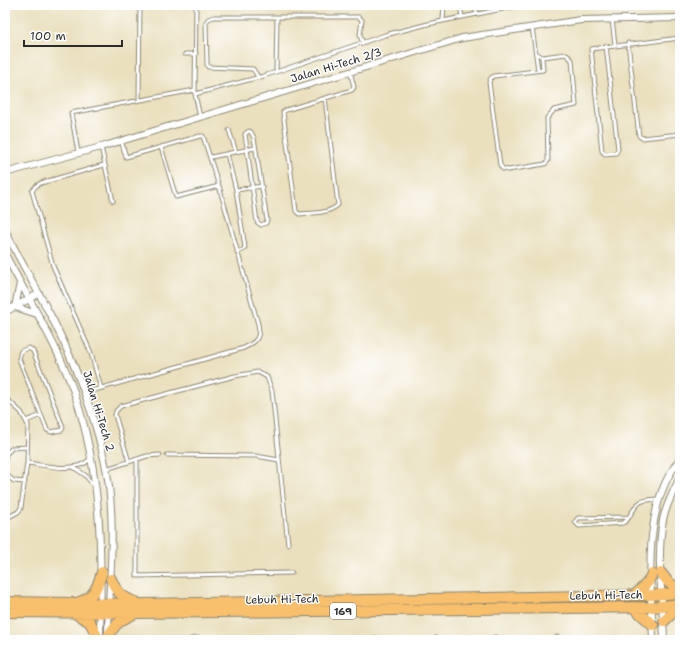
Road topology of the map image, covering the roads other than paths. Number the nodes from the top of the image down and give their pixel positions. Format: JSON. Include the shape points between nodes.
{"nodes":[{"id":1,"x":140,"y":5,"type":"edge"},
{"id":2,"x":196,"y":5,"type":"edge"},
{"id":3,"x":444,"y":5,"type":"edge"},
{"id":4,"x":460,"y":5,"type":"edge"},
{"id":5,"x":473,"y":5,"type":"edge"},
{"id":6,"x":522,"y":5,"type":"edge"},
{"id":7,"x":476,"y":13,"type":"junction"},
{"id":8,"x":277,"y":17,"type":"junction"},
{"id":9,"x":462,"y":17,"type":"junction"},
{"id":10,"x":680,"y":18,"type":"edge"},
{"id":11,"x":612,"y":19,"type":"junction"},
{"id":12,"x":443,"y":20,"type":"junction"},
{"id":13,"x":532,"y":27,"type":"junction"},
{"id":14,"x":680,"y":38,"type":"edge"},
{"id":15,"x":628,"y":43,"type":"junction"},
{"id":16,"x":363,"y":44,"type":"junction"},
{"id":17,"x":615,"y":45,"type":"junction"},
{"id":18,"x":606,"y":46,"type":"junction"},
{"id":19,"x":536,"y":53,"type":"junction"},
{"id":20,"x":185,"y":54,"type":"dead end"},
{"id":21,"x":196,"y":54,"type":"junction"},
{"id":22,"x":542,"y":57,"type":"junction"},
{"id":23,"x":538,"y":70,"type":"junction"},
{"id":24,"x":350,"y":71,"type":"junction"},
{"id":25,"x":276,"y":72,"type":"junction"},
{"id":26,"x":258,"y":77,"type":"junction"},
{"id":27,"x":195,"y":90,"type":"junction"},
{"id":28,"x":195,"y":94,"type":"junction"},
{"id":29,"x":325,"y":98,"type":"junction"},
{"id":30,"x":139,"y":100,"type":"junction"},
{"id":31,"x":200,"y":117,"type":"junction"},
{"id":32,"x":229,"y":130,"type":"dead end"},
{"id":33,"x":680,"y":134,"type":"edge"},
{"id":34,"x":121,"y":140,"type":"junction"},
{"id":35,"x":101,"y":146,"type":"junction"},
{"id":36,"x":161,"y":147,"type":"junction"},
{"id":37,"x":255,"y":148,"type":"junction"},
{"id":38,"x":248,"y":150,"type":"junction"},
{"id":39,"x":78,"y":152,"type":"junction"},
{"id":40,"x":236,"y":152,"type":"junction"},
{"id":41,"x":227,"y":154,"type":"junction"},
{"id":42,"x":211,"y":157,"type":"junction"},
{"id":43,"x":104,"y":165,"type":"junction"},
{"id":44,"x":6,"y":173,"type":"edge"},
{"id":45,"x":219,"y":186,"type":"junction"},
{"id":46,"x":262,"y":186,"type":"junction"},
{"id":47,"x":253,"y":188,"type":"junction"},
{"id":48,"x":236,"y":190,"type":"junction"},
{"id":49,"x":113,"y":201,"type":"dead end"},
{"id":50,"x":5,"y":230,"type":"edge"},
{"id":51,"x":238,"y":252,"type":"junction"},
{"id":52,"x":5,"y":254,"type":"edge"},
{"id":53,"x":20,"y":283,"type":"junction"},
{"id":54,"x":38,"y":294,"type":"junction"},
{"id":55,"x":29,"y":300,"type":"junction"},
{"id":56,"x":14,"y":307,"type":"junction"},
{"id":57,"x":5,"y":312,"type":"edge"},
{"id":58,"x":37,"y":314,"type":"junction"},
{"id":59,"x":101,"y":388,"type":"junction"},
{"id":60,"x":84,"y":393,"type":"junction"},
{"id":61,"x":5,"y":401,"type":"edge"},
{"id":62,"x":41,"y":415,"type":"junction"},
{"id":63,"x":26,"y":421,"type":"junction"},
{"id":64,"x":27,"y":447,"type":"junction"},
{"id":65,"x":160,"y":455,"type":"dead end"},
{"id":66,"x":167,"y":455,"type":"dead end"},
{"id":67,"x":92,"y":457,"type":"junction"},
{"id":68,"x":137,"y":459,"type":"junction"},
{"id":69,"x":680,"y":459,"type":"edge"},
{"id":70,"x":279,"y":460,"type":"junction"},
{"id":71,"x":5,"y":461,"type":"edge"},
{"id":72,"x":129,"y":462,"type":"junction"},
{"id":73,"x":27,"y":463,"type":"junction"},
{"id":74,"x":73,"y":467,"type":"junction"},
{"id":75,"x":106,"y":470,"type":"junction"},
{"id":76,"x":5,"y":474,"type":"edge"},
{"id":77,"x":680,"y":477,"type":"edge"},
{"id":78,"x":25,"y":482,"type":"junction"},
{"id":79,"x":97,"y":491,"type":"junction"},
{"id":80,"x":660,"y":499,"type":"junction"},
{"id":81,"x":629,"y":517,"type":"junction"},
{"id":82,"x":5,"y":519,"type":"edge"},
{"id":83,"x":288,"y":544,"type":"dead end"},
{"id":84,"x":102,"y":572,"type":"junction"},
{"id":85,"x":292,"y":573,"type":"dead end"},
{"id":86,"x":656,"y":573,"type":"junction"},
{"id":87,"x":111,"y":579,"type":"junction"},
{"id":88,"x":680,"y":591,"type":"edge"},
{"id":89,"x":663,"y":594,"type":"junction"},
{"id":90,"x":635,"y":595,"type":"junction"},
{"id":91,"x":652,"y":595,"type":"junction"},
{"id":92,"x":5,"y":602,"type":"edge"},
{"id":93,"x":680,"y":605,"type":"edge"},
{"id":94,"x":663,"y":606,"type":"junction"},
{"id":95,"x":633,"y":607,"type":"junction"},
{"id":96,"x":652,"y":607,"type":"junction"},
{"id":97,"x":73,"y":608,"type":"junction"},
{"id":98,"x":105,"y":609,"type":"junction"},
{"id":99,"x":139,"y":609,"type":"junction"},
{"id":100,"x":5,"y":612,"type":"edge"},
{"id":101,"x":664,"y":621,"type":"junction"},
{"id":102,"x":653,"y":625,"type":"junction"},
{"id":103,"x":104,"y":639,"type":"edge"},
{"id":104,"x":146,"y":640,"type":"edge"},
{"id":105,"x":162,"y":640,"type":"edge"},
{"id":106,"x":189,"y":640,"type":"edge"},
{"id":107,"x":224,"y":640,"type":"edge"},
{"id":108,"x":653,"y":640,"type":"edge"},
{"id":109,"x":664,"y":640,"type":"edge"}],
"edges":[{"from":1,"to":30,"type":"lane"},
{"from":2,"to":21,"type":"lane"},
{"from":3,"to":12,"type":"lane"},
{"from":4,"to":9,"type":"lane"},
{"from":5,"to":7,"type":"lane"},
{"from":6,"to":7,"type":"lane"},
{"from":7,"to":9,"type":"lane"},
{"from":8,"to":16,"type":"lane","via":[[359,18],[362,20],[360,35]]},
{"from":8,"to":25,"type":"lane"},
{"from":8,"to":26,"type":"lane","via":[[214,17],[206,23],[208,67],[253,69]]},
{"from":9,"to":12,"type":"lane"},
{"from":10,"to":11,"type":"street","name":"Jalan Hi-Tech 2/3"},
{"from":11,"to":13,"type":"street","name":"Jalan Hi-Tech 2/3","via":[[581,20]]},
{"from":11,"to":17,"type":"lane"},
{"from":12,"to":16,"type":"lane","via":[[385,35]]},
{"from":13,"to":19,"type":"lane"},
{"from":13,"to":24,"type":"street","name":"Jalan Hi-Tech 2/3","via":[[462,38]]},
{"from":14,"to":15,"type":"lane"},
{"from":15,"to":17,"type":"lane"},
{"from":15,"to":33,"type":"lane","via":[[639,136],[642,138]]},
{"from":16,"to":25,"type":"lane"},
{"from":17,"to":18,"type":"lane"},
{"from":18,"to":18,"type":"lane","via":[[618,149],[616,153],[605,154],[602,151],[591,51],[593,48]]},
{"from":19,"to":22,"type":"lane"},
{"from":19,"to":23,"type":"lane"},
{"from":20,"to":21,"type":"lane"},
{"from":21,"to":27,"type":"lane"},
{"from":22,"to":23,"type":"lane","via":[[544,68]]},
{"from":22,"to":23,"type":"lane","via":[[566,54],[570,56],[576,106],[554,110],[547,118],[548,161],[545,164],[503,169],[500,165],[489,82],[494,76]]},
{"from":24,"to":29,"type":"lane","via":[[354,87],[352,90]]},
{"from":24,"to":31,"type":"street","name":"Jalan Hi-Tech 2/3"},
{"from":25,"to":26,"type":"lane"},
{"from":26,"to":28,"type":"lane"},
{"from":27,"to":28,"type":"lane"},
{"from":27,"to":30,"type":"lane"},
{"from":28,"to":31,"type":"lane"},
{"from":29,"to":29,"type":"lane","via":[[338,205],[325,212],[299,214],[296,211],[283,115],[286,110]]},
{"from":30,"to":39,"type":"lane","via":[[72,113]]},
{"from":31,"to":34,"type":"street","name":"Jalan Hi-Tech 2/3"},
{"from":32,"to":40,"type":"lane"},
{"from":34,"to":35,"type":"street","name":"Jalan Hi-Tech 2/3"},
{"from":34,"to":36,"type":"lane","via":[[126,157]]},
{"from":35,"to":39,"type":"street","name":"Jalan Hi-Tech 2/3"},
{"from":35,"to":43,"type":"lane"},
{"from":36,"to":42,"type":"lane","via":[[203,136]]},
{"from":36,"to":45,"type":"lane","via":[[176,197]]},
{"from":37,"to":38,"type":"lane"},
{"from":37,"to":38,"type":"lane","via":[[251,132],[246,132],[244,134]]},
{"from":37,"to":46,"type":"lane"},
{"from":38,"to":40,"type":"lane"},
{"from":38,"to":47,"type":"lane"},
{"from":39,"to":44,"type":"street","name":"Jalan Hi-Tech 2/3"},
{"from":40,"to":41,"type":"lane"},
{"from":41,"to":42,"type":"lane"},
{"from":41,"to":48,"type":"lane"},
{"from":42,"to":45,"type":"lane"},
{"from":43,"to":49,"type":"lane"},
{"from":43,"to":59,"type":"lane","via":[[41,183],[32,190],[52,266],[91,353]]},
{"from":45,"to":51,"type":"lane"},
{"from":46,"to":47,"type":"lane"},
{"from":46,"to":47,"type":"lane","via":[[267,220],[261,225],[257,222]]},
{"from":47,"to":48,"type":"lane"},
{"from":48,"to":51,"type":"lane","via":[[244,247]]},
{"from":50,"to":54,"type":"street","name":"Jalan Hi-Tech 2"},
{"from":51,"to":59,"type":"lane","via":[[260,331],[255,343]]},
{"from":52,"to":53,"type":"street","name":"Jalan Hi-Tech 2"},
{"from":53,"to":55,"type":"street","name":"Jalan Hi-Tech 2"},
{"from":53,"to":56,"type":"street"},
{"from":54,"to":55,"type":"street"},
{"from":54,"to":60,"type":"street","name":"Jalan Hi-Tech 2","via":[[68,353]]},
{"from":55,"to":56,"type":"street"},
{"from":55,"to":58,"type":"street","name":"Jalan Hi-Tech 2"},
{"from":56,"to":57,"type":"street"},
{"from":56,"to":58,"type":"street"},
{"from":58,"to":67,"type":"street","name":"Jalan Hi-Tech 2","via":[[74,392]]},
{"from":59,"to":60,"type":"lane"},
{"from":60,"to":75,"type":"street","name":"Jalan Hi-Tech 2"},
{"from":61,"to":63,"type":"lane","via":[[15,405]]},
{"from":62,"to":62,"type":"lane","via":[[19,359],[21,351],[29,348],[33,351],[62,430],[49,432]]},
{"from":62,"to":63,"type":"lane"},
{"from":63,"to":64,"type":"lane"},
{"from":64,"to":71,"type":"lane","via":[[12,448],[6,454]]},
{"from":64,"to":73,"type":"lane"},
{"from":65,"to":68,"type":"lane"},
{"from":66,"to":70,"type":"lane","via":[[256,456]]},
{"from":67,"to":74,"type":"lane","via":[[85,464]]},
{"from":67,"to":79,"type":"street","name":"Jalan Hi-Tech 2"},
{"from":68,"to":72,"type":"lane"},
{"from":68,"to":85,"type":"lane","via":[[137,576]]},
{"from":69,"to":80,"type":"street"},
{"from":70,"to":72,"type":"lane","via":[[272,391],[267,376],[258,372],[121,406],[116,415]]},
{"from":70,"to":83,"type":"lane"},
{"from":72,"to":75,"type":"lane"},
{"from":73,"to":74,"type":"lane"},
{"from":73,"to":78,"type":"lane"},
{"from":74,"to":79,"type":"lane","via":[[86,475]]},
{"from":75,"to":87,"type":"street","name":"Jalan Hi-Tech 2","via":[[110,509]]},
{"from":76,"to":78,"type":"lane","via":[[14,481]]},
{"from":77,"to":86,"type":"street","via":[[663,519]]},
{"from":78,"to":82,"type":"lane","via":[[21,508]]},
{"from":79,"to":84,"type":"street","name":"Jalan Hi-Tech 2"},
{"from":80,"to":81,"type":"lane","via":[[639,501]]},
{"from":80,"to":86,"type":"street","via":[[652,528]]},
{"from":81,"to":81,"type":"lane","via":[[623,523],[579,526],[575,522],[578,518]]},
{"from":84,"to":97,"type":"main road","via":[[93,594]]},
{"from":84,"to":98,"type":"street","name":"Jalan Hi-Tech 2"},
{"from":86,"to":88,"type":"main road"},
{"from":86,"to":89,"type":"street"},
{"from":86,"to":90,"type":"main road"},
{"from":86,"to":91,"type":"street"},
{"from":87,"to":98,"type":"street","name":"Jalan Hi-Tech 2"},
{"from":87,"to":99,"type":"main road","via":[[121,596]]},
{"from":88,"to":89,"type":"main road","name":"Lebuh Hi-Tech","number":"169"},
{"from":89,"to":91,"type":"main road","name":"Lebuh Hi-Tech","number":"169"},
{"from":89,"to":94,"type":"street"},
{"from":90,"to":91,"type":"main road","name":"Lebuh Hi-Tech","number":"169"},
{"from":90,"to":99,"type":"main road","name":"Lebuh Hi-Tech","number":"169"},
{"from":91,"to":96,"type":"street"},
{"from":92,"to":97,"type":"main road","name":"Lebuh Hi-Tech","number":"169"},
{"from":93,"to":94,"type":"main road","name":"Lebuh Hi-Tech","number":"169"},
{"from":93,"to":101,"type":"main road"},
{"from":94,"to":96,"type":"main road","name":"Lebuh Hi-Tech","number":"169"},
{"from":94,"to":101,"type":"street"},
{"from":95,"to":96,"type":"main road","name":"Lebuh Hi-Tech","number":"169"},
{"from":95,"to":99,"type":"main road","name":"Lebuh Hi-Tech","number":"169"},
{"from":95,"to":102,"type":"main road"},
{"from":96,"to":102,"type":"street"},
{"from":97,"to":98,"type":"main road","name":"Lebuh Hi-Tech","number":"169"},
{"from":97,"to":100,"type":"main road","name":"Lebuh Hi-Tech","number":"169"},
{"from":97,"to":103,"type":"main road","via":[[90,622]]},
{"from":98,"to":99,"type":"main road","name":"Lebuh Hi-Tech","number":"169"},
{"from":98,"to":103,"type":"street"},
{"from":99,"to":103,"type":"main road","via":[[113,626]]},
{"from":101,"to":109,"type":"street"},
{"from":102,"to":108,"type":"street"},
{"from":104,"to":105,"type":"lane"},
{"from":106,"to":107,"type":"lane"}]}
